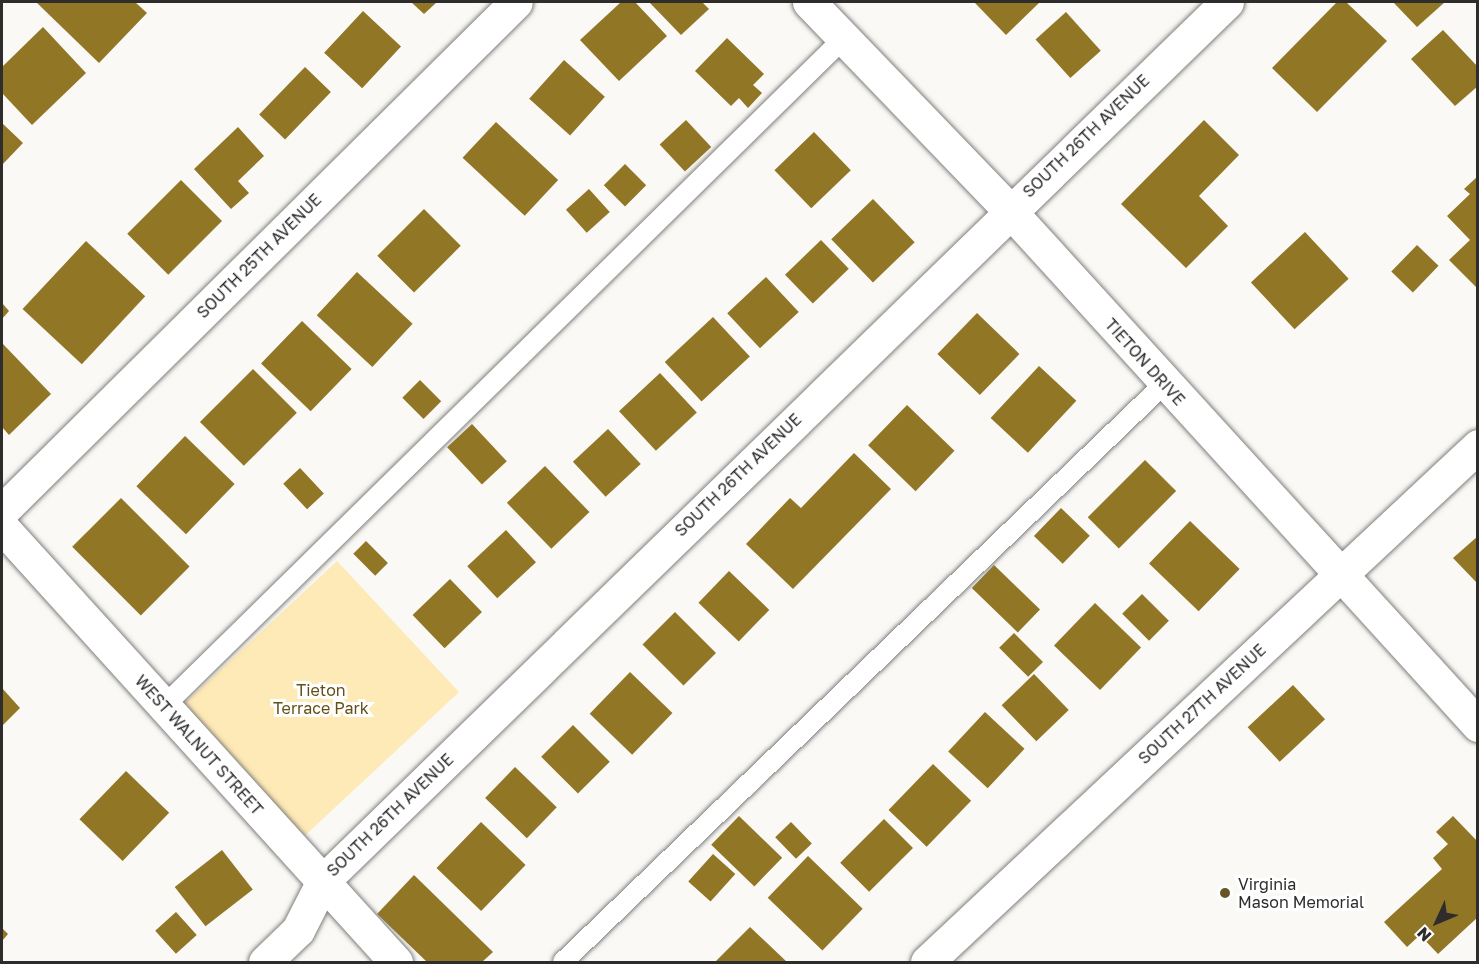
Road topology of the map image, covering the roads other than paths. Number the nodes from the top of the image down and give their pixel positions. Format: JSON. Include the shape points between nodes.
{"nodes":[{"id":1,"x":516,"y":2,"type":"edge"},
{"id":2,"x":809,"y":2,"type":"edge"},
{"id":3,"x":1227,"y":2,"type":"edge"},
{"id":4,"x":844,"y":38,"type":"junction"},
{"id":5,"x":1009,"y":210,"type":"junction"},
{"id":6,"x":1164,"y":384,"type":"junction"},
{"id":7,"x":1478,"y":446,"type":"edge"},
{"id":8,"x":2,"y":511,"type":"edge"},
{"id":9,"x":2,"y":527,"type":"edge"},
{"id":10,"x":1342,"y":572,"type":"junction"},
{"id":11,"x":164,"y":706,"type":"junction"},
{"id":12,"x":1478,"y":725,"type":"edge"},
{"id":13,"x":323,"y":881,"type":"junction"},
{"id":14,"x":265,"y":963,"type":"edge"},
{"id":15,"x":396,"y":963,"type":"edge"},
{"id":16,"x":563,"y":963,"type":"edge"},
{"id":17,"x":927,"y":963,"type":"edge"}],
"edges":[{"from":1,"to":8,"type":"street","name":"SOUTH 25TH AVENUE"},
{"from":2,"to":4,"type":"street","name":"TIETON DRIVE"},
{"from":3,"to":5,"type":"street","name":"SOUTH 26TH AVENUE"},
{"from":4,"to":5,"type":"street","name":"TIETON DRIVE"},
{"from":4,"to":11,"type":"lane"},
{"from":5,"to":6,"type":"street","name":"TIETON DRIVE"},
{"from":5,"to":13,"type":"street","name":"SOUTH 26TH AVENUE"},
{"from":6,"to":10,"type":"street","name":"TIETON DRIVE"},
{"from":6,"to":16,"type":"lane"},
{"from":7,"to":10,"type":"street","name":"SOUTH 27TH AVENUE"},
{"from":9,"to":11,"type":"street","name":"WEST WALNUT STREET"},
{"from":10,"to":12,"type":"street","name":"TIETON DRIVE"},
{"from":10,"to":17,"type":"street","name":"SOUTH 27TH AVENUE"},
{"from":11,"to":13,"type":"street","name":"WEST WALNUT STREET"},
{"from":13,"to":14,"type":"street","name":"SOUTH 26TH AVENUE","via":[[298,930]]},
{"from":13,"to":15,"type":"street","name":"WEST WALNUT STREET"}]}
